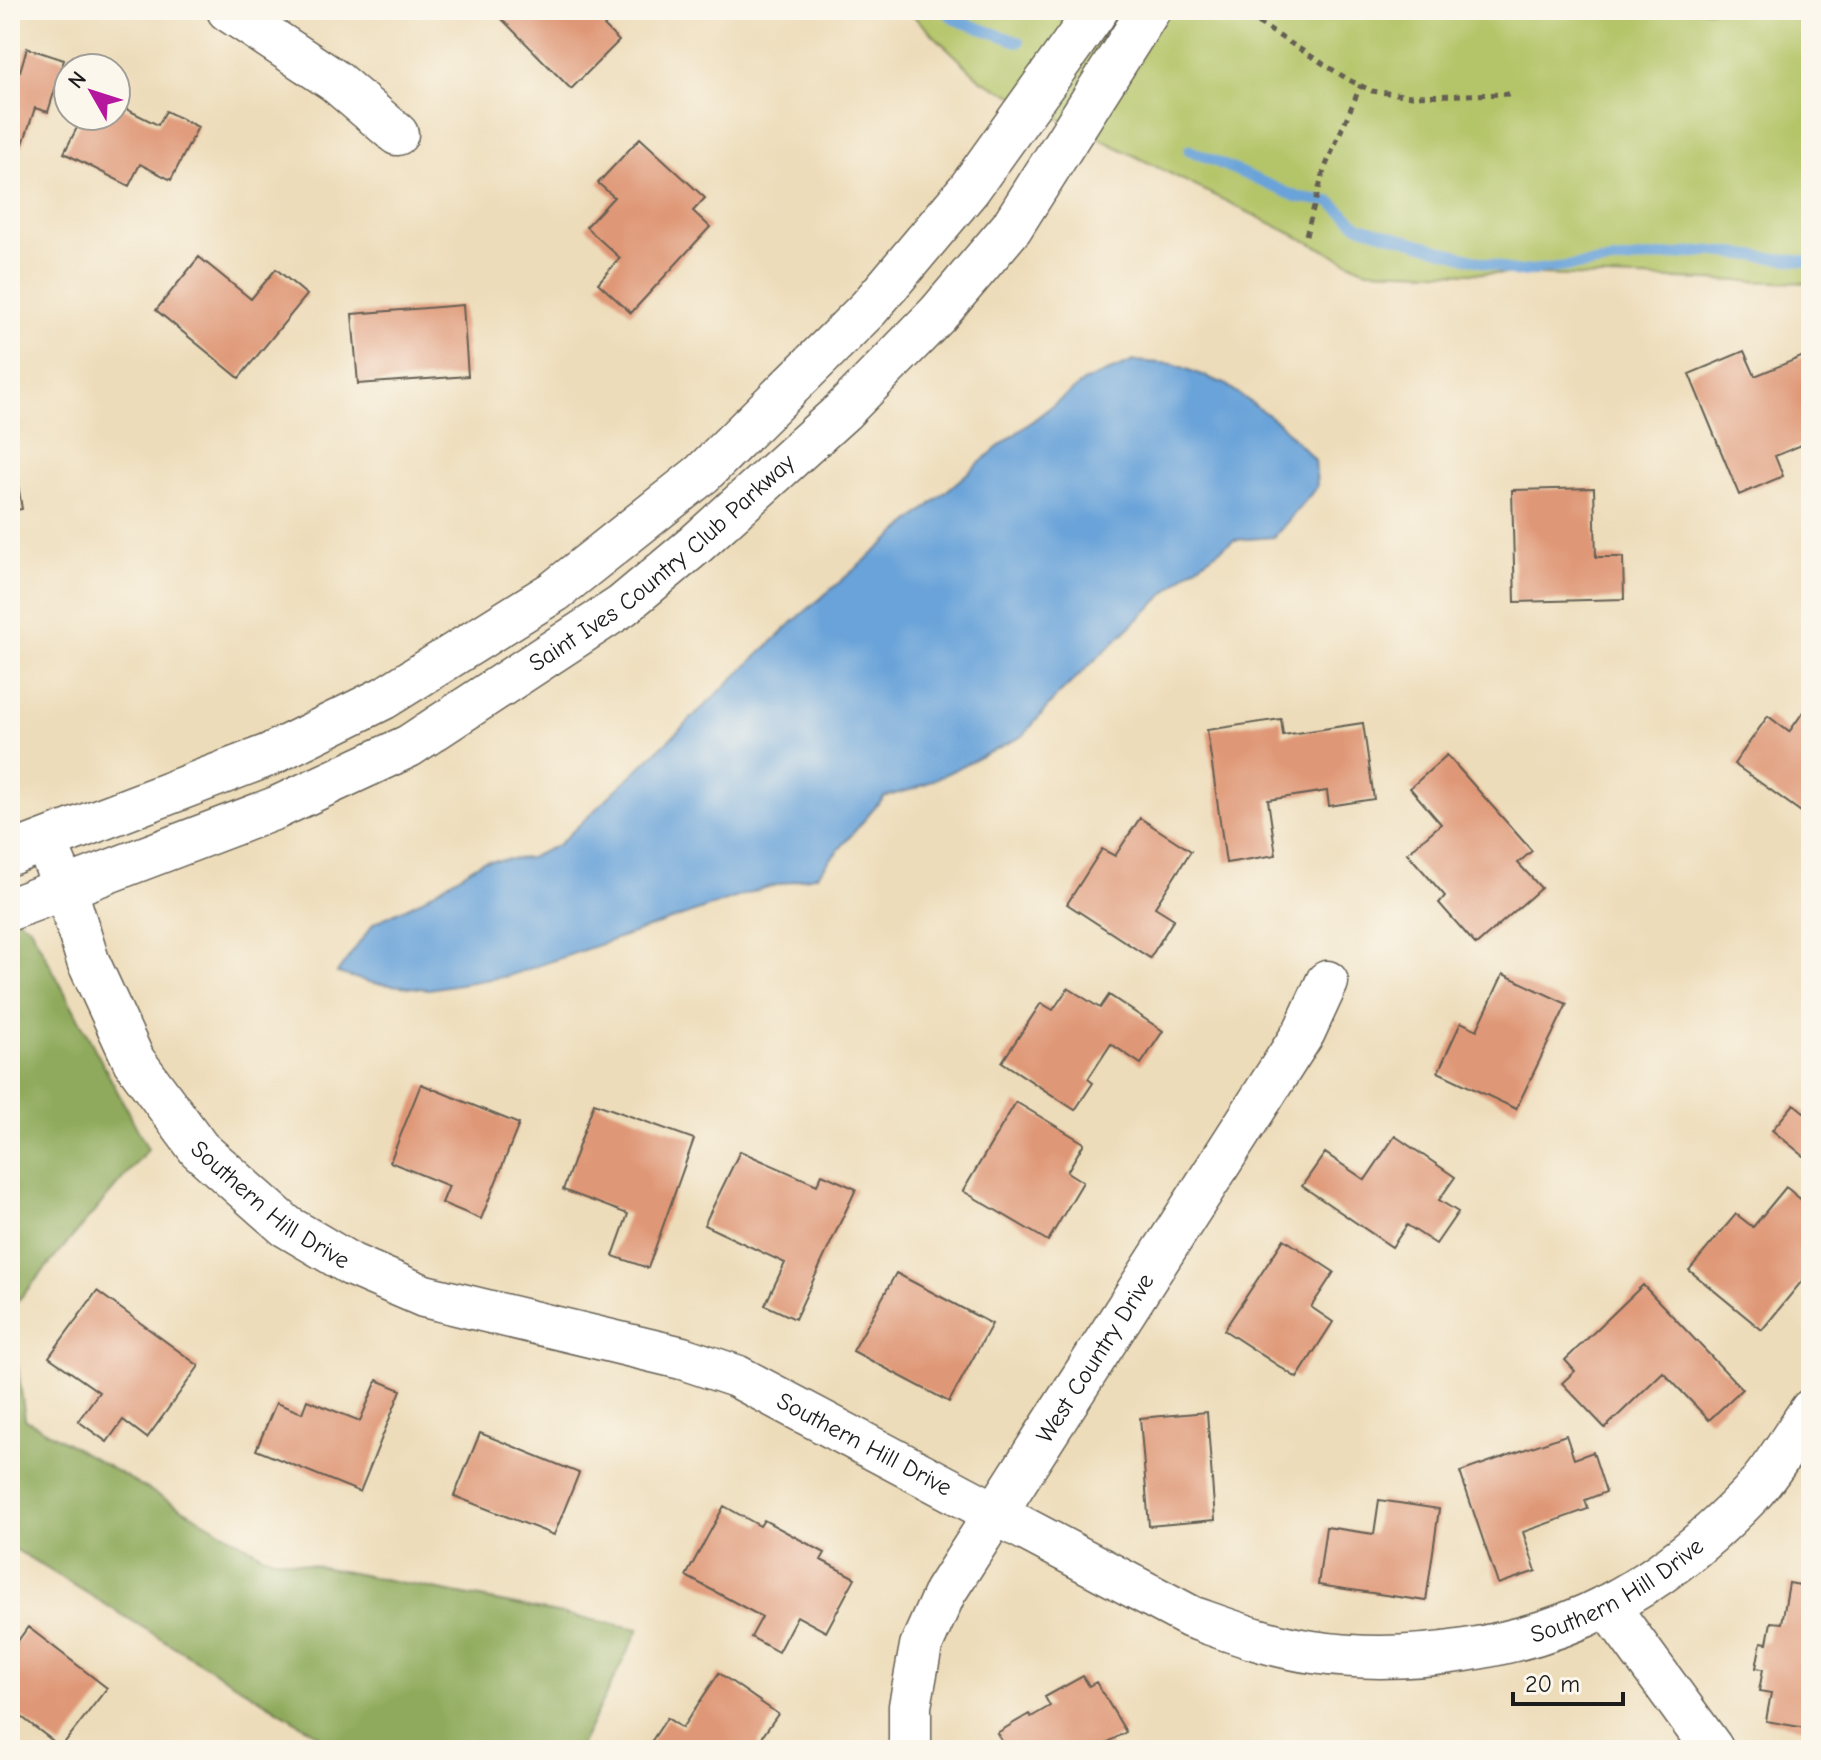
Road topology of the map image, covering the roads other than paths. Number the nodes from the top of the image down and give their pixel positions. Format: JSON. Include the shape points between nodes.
{"nodes":[{"id":1,"x":228,"y":10,"type":"edge"},
{"id":2,"x":1097,"y":10,"type":"edge"},
{"id":3,"x":1149,"y":10,"type":"edge"},
{"id":4,"x":397,"y":134,"type":"dead end"},
{"id":5,"x":28,"y":847,"type":"edge"},
{"id":6,"x":66,"y":890,"type":"junction"},
{"id":7,"x":10,"y":909,"type":"edge"},
{"id":8,"x":1327,"y":982,"type":"dead end"},
{"id":9,"x":1811,"y":1410,"type":"edge"},
{"id":10,"x":995,"y":1513,"type":"junction"},
{"id":11,"x":1608,"y":1606,"type":"junction"},
{"id":12,"x":910,"y":1750,"type":"edge"},
{"id":13,"x":1713,"y":1750,"type":"edge"}],
"edges":[{"from":1,"to":4,"type":"street","via":[[335,81]]},
{"from":2,"to":5,"type":"street","name":"Saint Ives Country Club Parkway","via":[[969,189],[869,308],[702,474],[555,591],[384,698],[269,755]]},
{"from":3,"to":6,"type":"street","name":"Saint Ives Country Club Parkway","via":[[1011,228],[938,314],[843,411],[622,606],[409,746],[276,808]]},
{"from":5,"to":6,"type":"street","name":"Southern Hill Drive"},
{"from":6,"to":7,"type":"street","name":"Saint Ives Country Club Parkway"},
{"from":6,"to":10,"type":"street","name":"Southern Hill Drive","via":[[88,961],[134,1061],[199,1149],[286,1226],[352,1265],[424,1296],[682,1358],[736,1376]]},
{"from":8,"to":10,"type":"street","name":"West Country Drive","via":[[1304,1032]]},
{"from":9,"to":11,"type":"street","name":"Southern Hill Drive","via":[[1752,1492],[1684,1556]]},
{"from":10,"to":11,"type":"street","name":"Southern Hill Drive","via":[[1191,1617],[1313,1653],[1390,1658],[1467,1651],[1534,1635]]},
{"from":10,"to":12,"type":"street","name":"West Country Drive","via":[[945,1592],[921,1646],[910,1706]]},
{"from":11,"to":13,"type":"street"}]}
